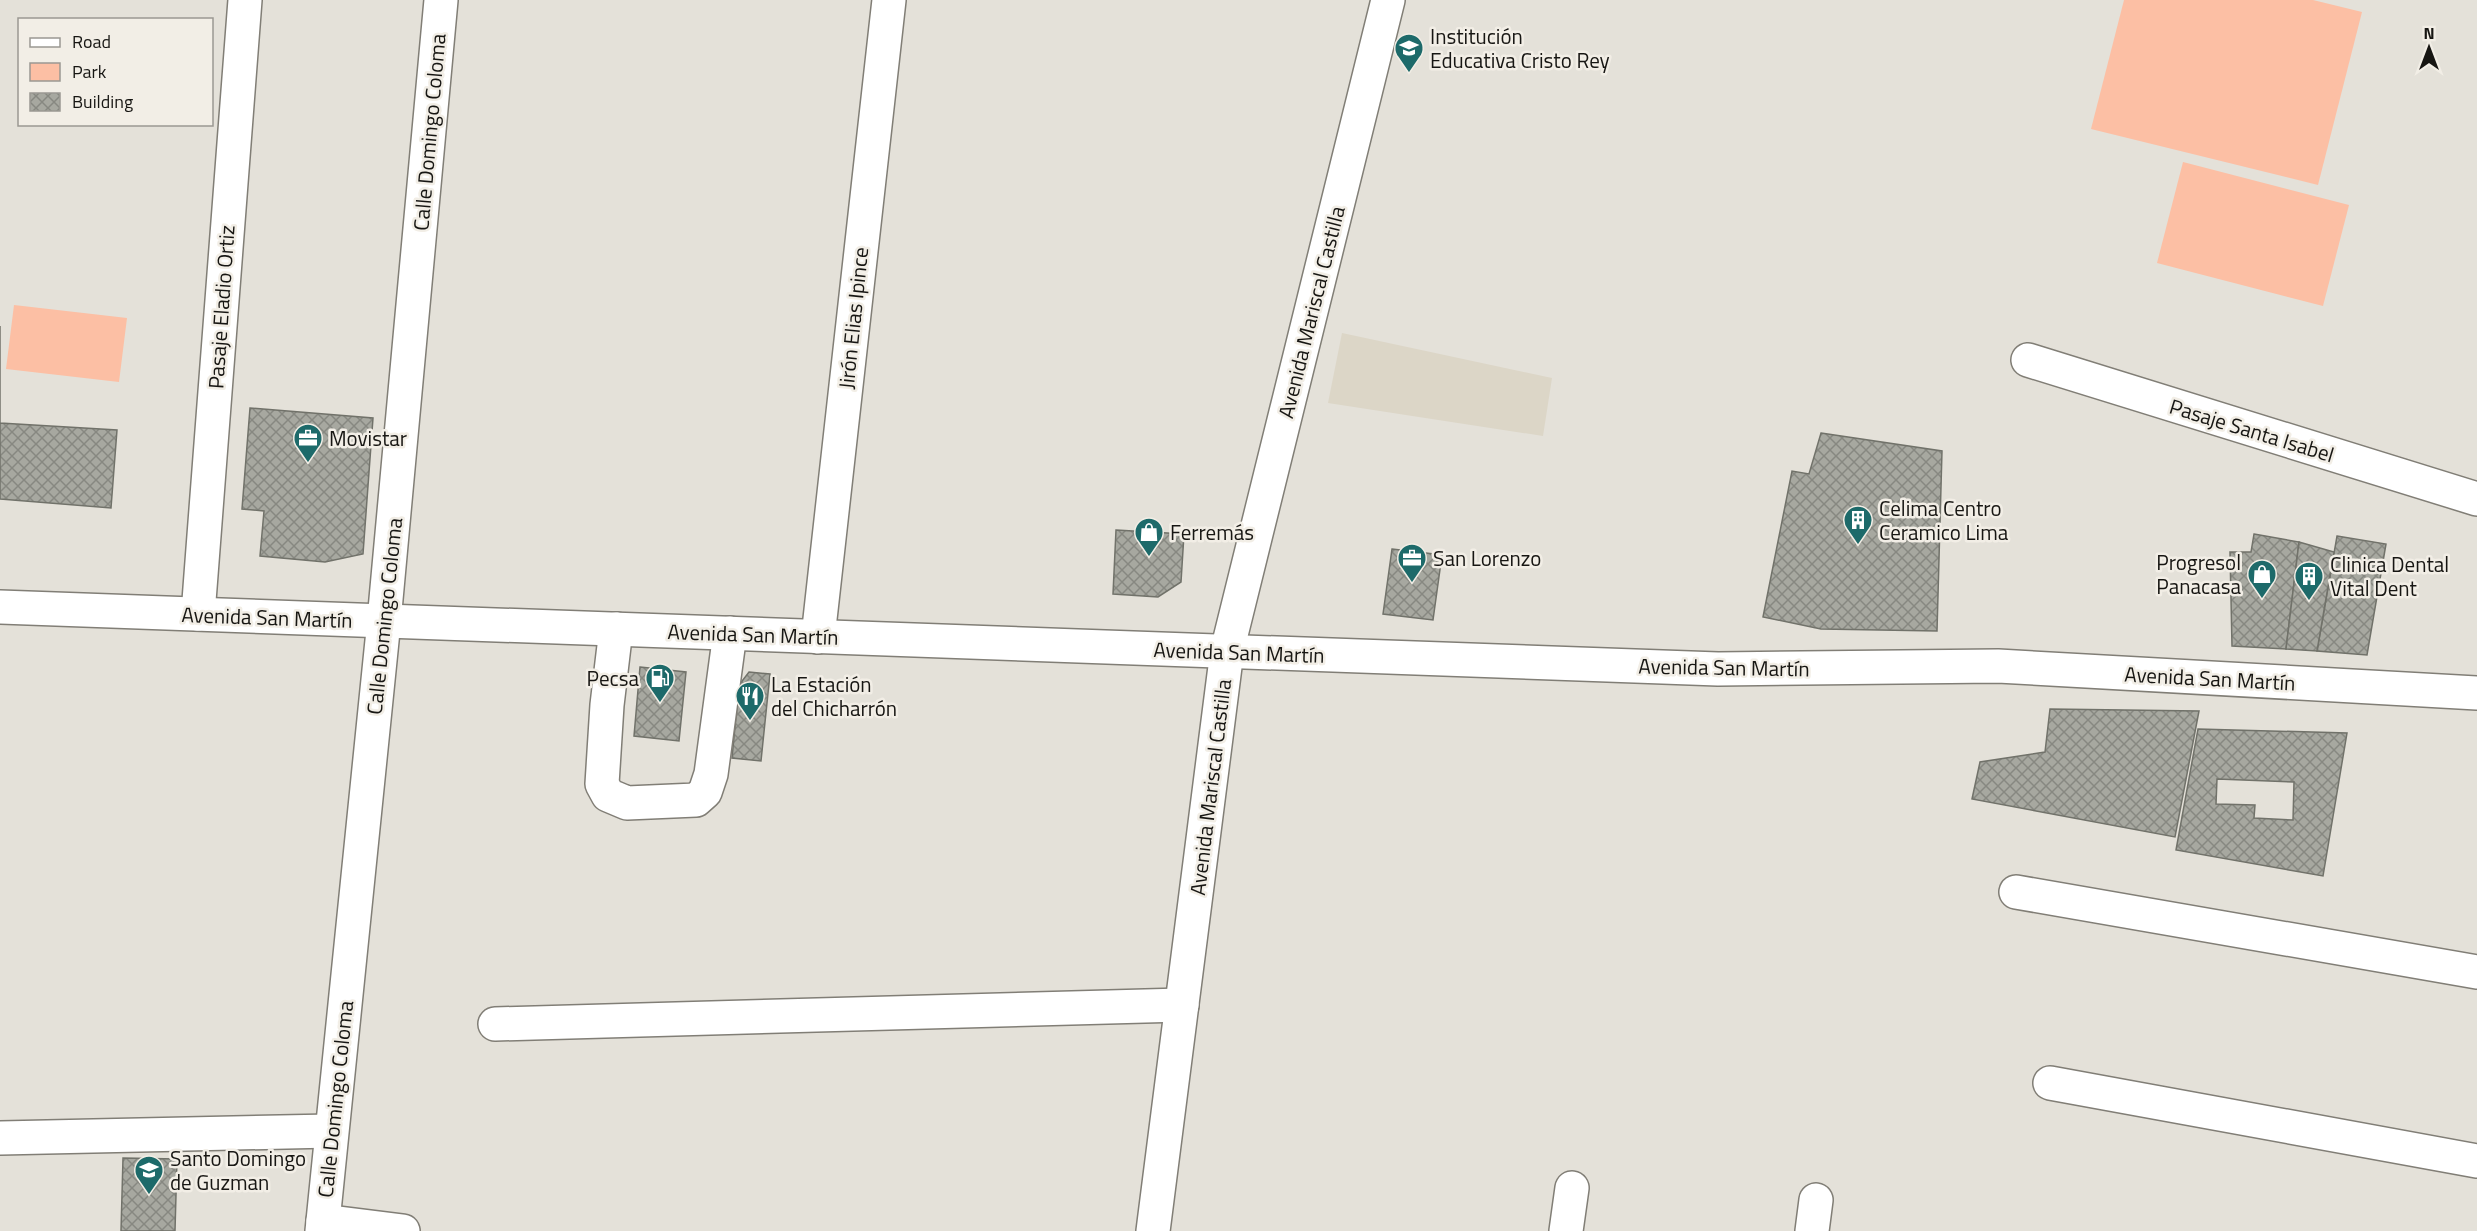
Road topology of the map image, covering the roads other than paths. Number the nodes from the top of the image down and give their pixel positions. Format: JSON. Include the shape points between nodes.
{"nodes":[{"id":1,"x":245,"y":0,"type":"edge"},
{"id":2,"x":441,"y":0,"type":"edge"},
{"id":3,"x":889,"y":0,"type":"edge"},
{"id":4,"x":1388,"y":0,"type":"edge"},
{"id":5,"x":2028,"y":360,"type":"dead end"},
{"id":6,"x":2477,"y":499,"type":"edge"},
{"id":7,"x":0,"y":607,"type":"edge"},
{"id":8,"x":198,"y":614,"type":"junction"},
{"id":9,"x":384,"y":621,"type":"junction"},
{"id":10,"x":616,"y":629,"type":"junction"},
{"id":11,"x":730,"y":633,"type":"junction"},
{"id":12,"x":818,"y":637,"type":"junction"},
{"id":13,"x":1227,"y":651,"type":"junction"},
{"id":14,"x":2477,"y":693,"type":"edge"},
{"id":15,"x":2016,"y":892,"type":"dead end"},
{"id":16,"x":2477,"y":972,"type":"edge"},
{"id":17,"x":1182,"y":1005,"type":"junction"},
{"id":18,"x":495,"y":1024,"type":"dead end"},
{"id":19,"x":2050,"y":1083,"type":"dead end"},
{"id":20,"x":331,"y":1131,"type":"junction"},
{"id":21,"x":0,"y":1138,"type":"edge"},
{"id":22,"x":2477,"y":1161,"type":"edge"},
{"id":23,"x":1572,"y":1188,"type":"dead end"},
{"id":24,"x":322,"y":1226,"type":"edge"},
{"id":25,"x":403,"y":1231,"type":"edge"},
{"id":26,"x":1153,"y":1231,"type":"edge"},
{"id":27,"x":1566,"y":1231,"type":"edge"}],
"edges":[{"from":1,"to":8,"type":"street","name":"Pasaje Eladio Ortiz"},
{"from":2,"to":9,"type":"street","name":"Calle Domingo Coloma"},
{"from":3,"to":12,"type":"street","name":"Jirón Elias Ipince"},
{"from":4,"to":13,"type":"street","name":"Avenida Mariscal Castilla"},
{"from":5,"to":6,"type":"street","name":"Pasaje Santa Isabel"},
{"from":7,"to":8,"type":"street","name":"Avenida San Martín"},
{"from":8,"to":9,"type":"street","name":"Avenida San Martín"},
{"from":9,"to":10,"type":"street","name":"Avenida San Martín"},
{"from":9,"to":20,"type":"street","name":"Calle Domingo Coloma"},
{"from":10,"to":11,"type":"street","name":"Avenida San Martín"},
{"from":10,"to":11,"type":"street","via":[[602,784],[608,795],[627,803],[696,800],[705,792],[711,774]]},
{"from":11,"to":12,"type":"street","name":"Avenida San Martín"},
{"from":12,"to":13,"type":"street","name":"Avenida San Martín"},
{"from":13,"to":14,"type":"street","name":"Avenida San Martín","via":[[1718,669],[1998,666]]},
{"from":13,"to":17,"type":"street","name":"Avenida Mariscal Castilla"},
{"from":15,"to":16,"type":"street"},
{"from":17,"to":18,"type":"street"},
{"from":17,"to":26,"type":"street","name":"Avenida Mariscal Castilla"},
{"from":19,"to":22,"type":"street"},
{"from":20,"to":21,"type":"street"},
{"from":20,"to":24,"type":"street","name":"Calle Domingo Coloma"},
{"from":23,"to":27,"type":"street"},
{"from":24,"to":25,"type":"street"}]}
